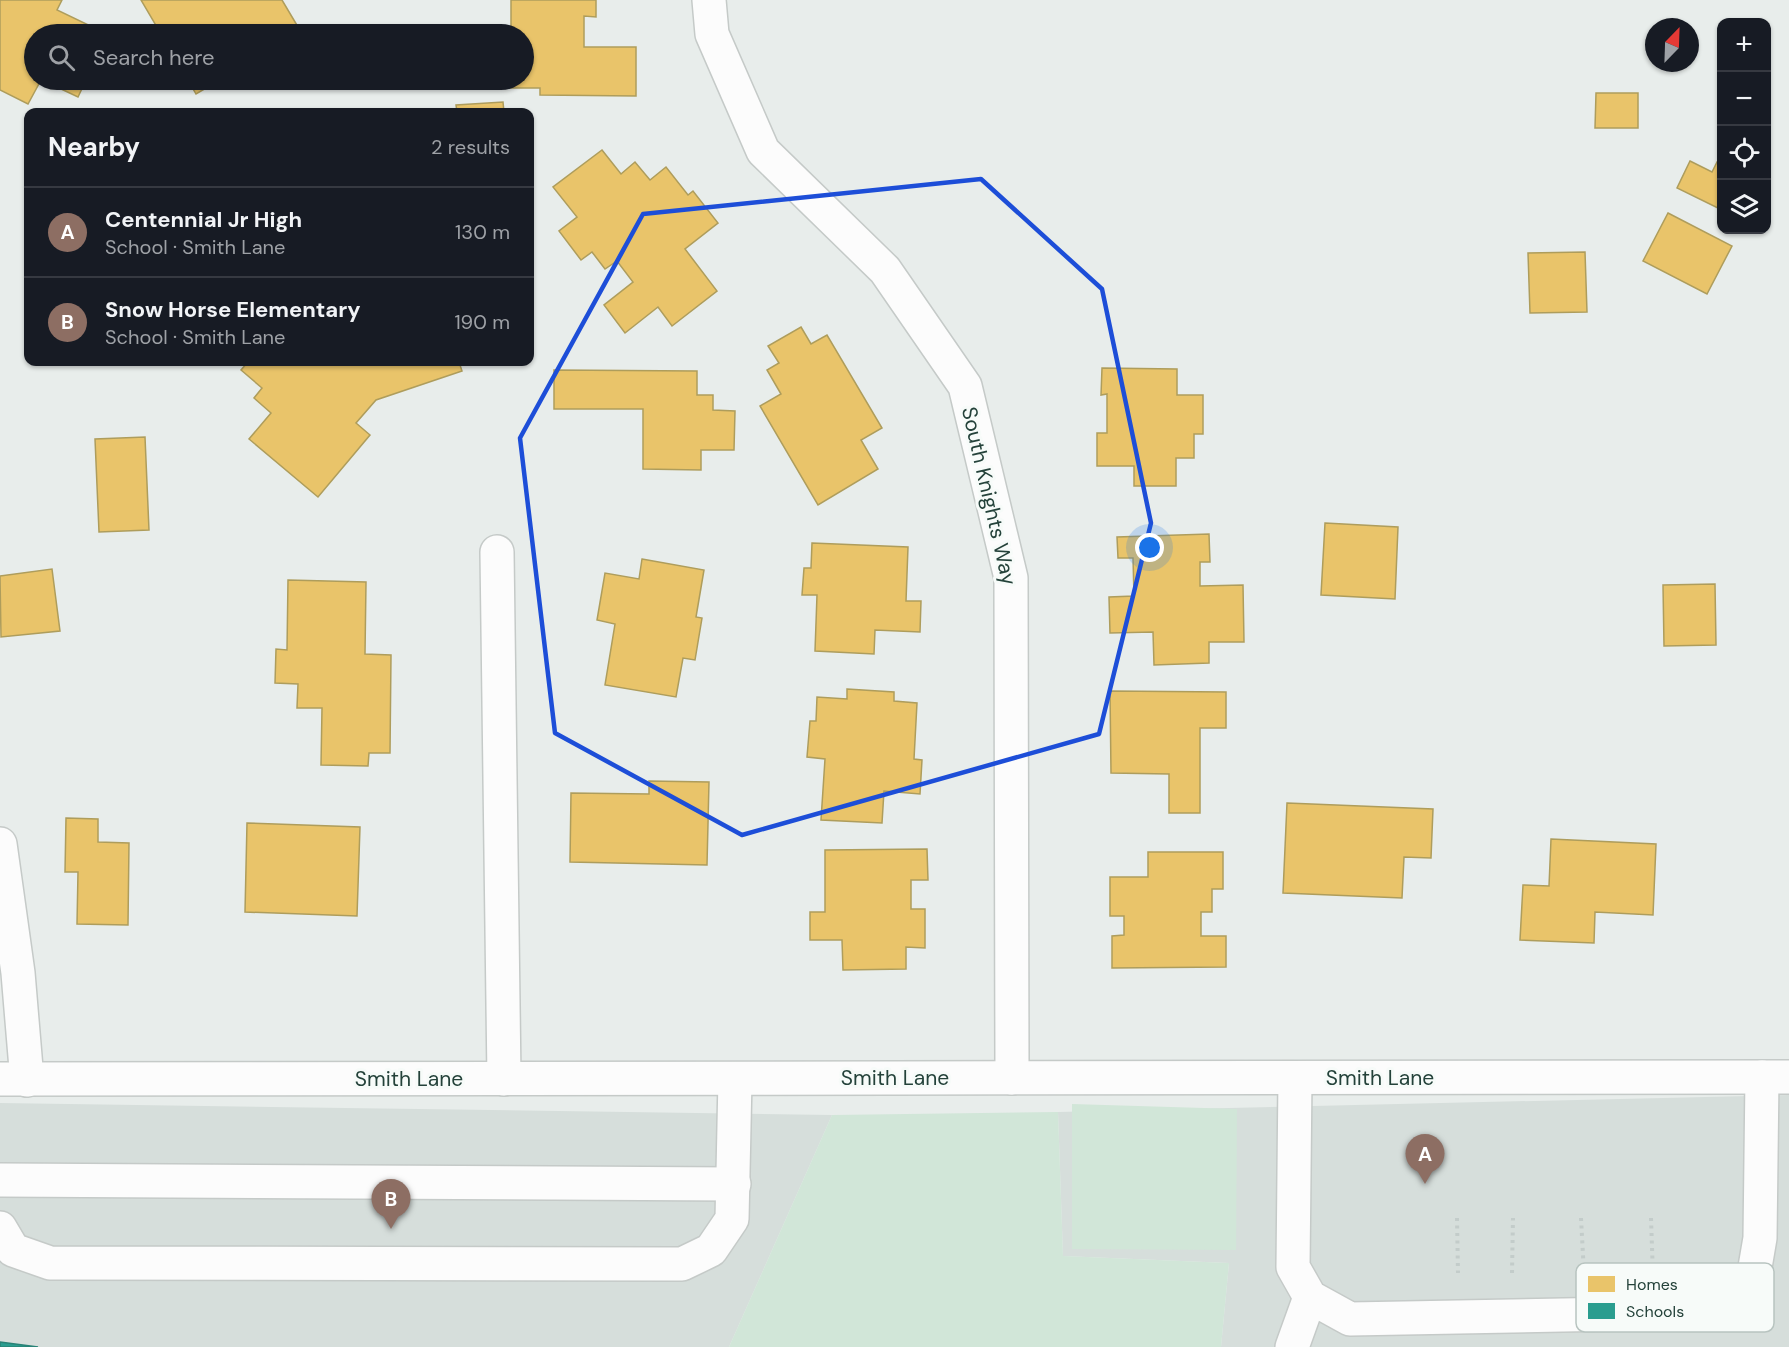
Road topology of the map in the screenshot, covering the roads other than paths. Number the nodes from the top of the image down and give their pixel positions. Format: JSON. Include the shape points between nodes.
{"nodes":[{"id":1,"x":709,"y":0,"type":"edge"},
{"id":2,"x":497,"y":552,"type":"dead end"},
{"id":3,"x":0,"y":844,"type":"edge"},
{"id":4,"x":1775,"y":1077,"type":"edge"},
{"id":5,"x":1012,"y":1078,"type":"junction"},
{"id":6,"x":1295,"y":1078,"type":"junction"},
{"id":7,"x":14,"y":1079,"type":"edge"},
{"id":8,"x":504,"y":1079,"type":"junction"},
{"id":9,"x":735,"y":1079,"type":"junction"},
{"id":10,"x":0,"y":1180,"type":"edge"},
{"id":11,"x":734,"y":1184,"type":"junction"},
{"id":12,"x":0,"y":1228,"type":"edge"},
{"id":13,"x":1756,"y":1263,"type":"edge"},
{"id":14,"x":1310,"y":1297,"type":"junction"},
{"id":15,"x":1576,"y":1315,"type":"edge"},
{"id":16,"x":1292,"y":1347,"type":"edge"}],
"edges":[{"from":1,"to":5,"type":"street","name":"South Knights Way","via":[[712,34],[763,151],[885,270],[964,386],[1011,578]]},
{"from":2,"to":8,"type":"street"},
{"from":3,"to":7,"type":"street","via":[[18,973]]},
{"from":4,"to":6,"type":"street","name":"Smith Lane"},
{"from":4,"to":13,"type":"street"},
{"from":5,"to":6,"type":"street","name":"Smith Lane"},
{"from":5,"to":9,"type":"street","name":"Smith Lane"},
{"from":6,"to":14,"type":"street","via":[[1293,1267]]},
{"from":7,"to":8,"type":"street","name":"Smith Lane"},
{"from":8,"to":9,"type":"street","name":"Smith Lane"},
{"from":9,"to":11,"type":"street"},
{"from":10,"to":11,"type":"street"},
{"from":11,"to":12,"type":"street","via":[[732,1219],[711,1250],[681,1264],[50,1263],[13,1250]]},
{"from":14,"to":15,"type":"street","via":[[1350,1319]]},
{"from":14,"to":16,"type":"street"}]}
